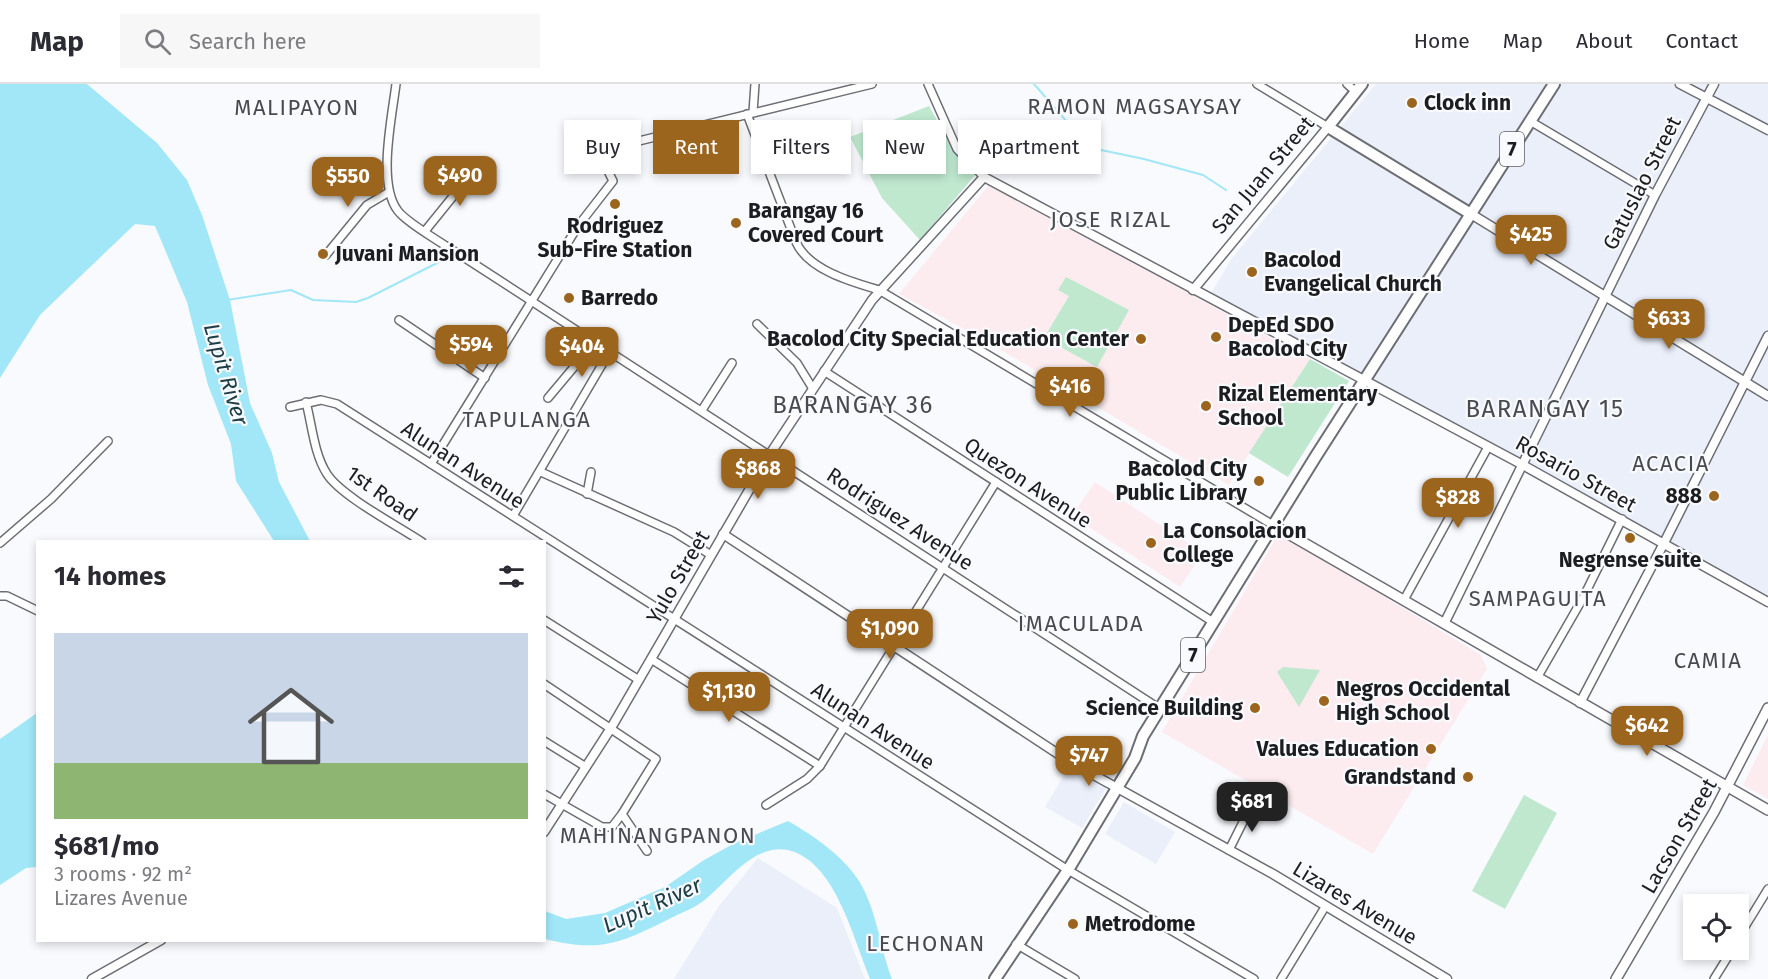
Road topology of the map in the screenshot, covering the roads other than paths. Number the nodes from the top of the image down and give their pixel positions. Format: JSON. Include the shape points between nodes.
{"nodes":[{"id":1,"x":396,"y":84,"type":"edge"},
{"id":2,"x":754,"y":84,"type":"edge"},
{"id":3,"x":872,"y":84,"type":"edge"},
{"id":4,"x":928,"y":84,"type":"edge"},
{"id":5,"x":1257,"y":84,"type":"edge"},
{"id":6,"x":1347,"y":84,"type":"edge"},
{"id":7,"x":1554,"y":84,"type":"edge"},
{"id":8,"x":1680,"y":84,"type":"edge"},
{"id":9,"x":1714,"y":84,"type":"edge"},
{"id":10,"x":1359,"y":88,"type":"edge"},
{"id":11,"x":1706,"y":98,"type":"junction"},
{"id":12,"x":750,"y":113,"type":"junction"},
{"id":13,"x":1530,"y":121,"type":"junction"},
{"id":14,"x":1328,"y":127,"type":"junction"},
{"id":15,"x":1768,"y":130,"type":"edge"},
{"id":16,"x":476,"y":168,"type":"dead end"},
{"id":17,"x":984,"y":177,"type":"junction"},
{"id":18,"x":389,"y":192,"type":"junction"},
{"id":19,"x":1655,"y":195,"type":"junction"},
{"id":20,"x":1471,"y":214,"type":"junction"},
{"id":21,"x":425,"y":231,"type":"junction"},
{"id":22,"x":326,"y":255,"type":"dead end"},
{"id":23,"x":879,"y":290,"type":"junction"},
{"id":24,"x":1193,"y":290,"type":"junction"},
{"id":25,"x":1605,"y":296,"type":"junction"},
{"id":26,"x":532,"y":301,"type":"junction"},
{"id":27,"x":399,"y":320,"type":"dead end"},
{"id":28,"x":757,"y":324,"type":"dead end"},
{"id":29,"x":1768,"y":336,"type":"edge"},
{"id":30,"x":595,"y":342,"type":"junction"},
{"id":31,"x":610,"y":351,"type":"junction"},
{"id":32,"x":732,"y":363,"type":"dead end"},
{"id":33,"x":824,"y":371,"type":"junction"},
{"id":34,"x":485,"y":378,"type":"junction"},
{"id":35,"x":1364,"y":380,"type":"junction"},
{"id":36,"x":1746,"y":382,"type":"junction"},
{"id":37,"x":813,"y":388,"type":"junction"},
{"id":38,"x":1768,"y":396,"type":"edge"},
{"id":39,"x":548,"y":398,"type":"dead end"},
{"id":40,"x":306,"y":402,"type":"junction"},
{"id":41,"x":290,"y":407,"type":"dead end"},
{"id":42,"x":702,"y":410,"type":"junction"},
{"id":43,"x":108,"y":441,"type":"dead end"},
{"id":44,"x":1488,"y":447,"type":"junction"},
{"id":45,"x":770,"y":454,"type":"junction"},
{"id":46,"x":430,"y":464,"type":"junction"},
{"id":47,"x":1521,"y":464,"type":"junction"},
{"id":48,"x":541,"y":472,"type":"junction"},
{"id":49,"x":591,"y":472,"type":"dead end"},
{"id":50,"x":996,"y":482,"type":"junction"},
{"id":51,"x":587,"y":494,"type":"junction"},
{"id":52,"x":513,"y":516,"type":"junction"},
{"id":53,"x":1622,"y":519,"type":"junction"},
{"id":54,"x":1274,"y":525,"type":"junction"},
{"id":55,"x":723,"y":534,"type":"junction"},
{"id":56,"x":419,"y":540,"type":"edge"},
{"id":57,"x":0,"y":543,"type":"edge"},
{"id":58,"x":1664,"y":543,"type":"junction"},
{"id":59,"x":711,"y":555,"type":"junction"},
{"id":60,"x":943,"y":567,"type":"junction"},
{"id":61,"x":0,"y":596,"type":"edge"},
{"id":62,"x":1405,"y":598,"type":"junction"},
{"id":63,"x":1768,"y":602,"type":"edge"},
{"id":64,"x":36,"y":610,"type":"edge"},
{"id":65,"x":674,"y":618,"type":"junction"},
{"id":66,"x":546,"y":621,"type":"edge"},
{"id":67,"x":1213,"y":622,"type":"junction"},
{"id":68,"x":1445,"y":622,"type":"junction"},
{"id":69,"x":894,"y":647,"type":"junction"},
{"id":70,"x":651,"y":659,"type":"junction"},
{"id":71,"x":1538,"y":678,"type":"junction"},
{"id":72,"x":639,"y":680,"type":"junction"},
{"id":73,"x":546,"y":685,"type":"edge"},
{"id":74,"x":1580,"y":703,"type":"junction"},
{"id":75,"x":1768,"y":708,"type":"edge"},
{"id":76,"x":1160,"y":709,"type":"junction"},
{"id":77,"x":844,"y":727,"type":"junction"},
{"id":78,"x":611,"y":728,"type":"junction"},
{"id":79,"x":546,"y":742,"type":"edge"},
{"id":80,"x":820,"y":766,"type":"junction"},
{"id":81,"x":586,"y":767,"type":"junction"},
{"id":82,"x":1118,"y":787,"type":"junction"},
{"id":83,"x":1728,"y":788,"type":"junction"},
{"id":84,"x":546,"y":795,"type":"edge"},
{"id":85,"x":1252,"y":804,"type":"dead end"},
{"id":86,"x":766,"y":805,"type":"dead end"},
{"id":87,"x":562,"y":806,"type":"junction"},
{"id":88,"x":1768,"y":810,"type":"edge"},
{"id":89,"x":622,"y":814,"type":"junction"},
{"id":90,"x":546,"y":829,"type":"edge"},
{"id":91,"x":1230,"y":850,"type":"junction"},
{"id":92,"x":647,"y":851,"type":"dead end"},
{"id":93,"x":1068,"y":870,"type":"junction"},
{"id":94,"x":1768,"y":889,"type":"edge"},
{"id":95,"x":1325,"y":908,"type":"junction"},
{"id":96,"x":1749,"y":920,"type":"edge"},
{"id":97,"x":157,"y":942,"type":"edge"},
{"id":98,"x":1016,"y":944,"type":"junction"},
{"id":99,"x":1726,"y":960,"type":"edge"},
{"id":100,"x":92,"y":979,"type":"edge"},
{"id":101,"x":995,"y":979,"type":"edge"},
{"id":102,"x":1075,"y":979,"type":"edge"},
{"id":103,"x":1254,"y":979,"type":"edge"},
{"id":104,"x":1281,"y":979,"type":"edge"},
{"id":105,"x":1447,"y":979,"type":"edge"},
{"id":106,"x":1616,"y":979,"type":"edge"},
{"id":107,"x":1714,"y":979,"type":"edge"}],
"edges":[{"from":1,"to":18,"type":"street","via":[[387,164]]},
{"from":2,"to":12,"type":"street"},
{"from":3,"to":12,"type":"street"},
{"from":4,"to":17,"type":"street","via":[[957,149]]},
{"from":5,"to":14,"type":"street"},
{"from":6,"to":10,"type":"street"},
{"from":7,"to":13,"type":"main road","number":"7"},
{"from":8,"to":11,"type":"street"},
{"from":9,"to":11,"type":"street","name":"Gatuslao Street"},
{"from":10,"to":14,"type":"main road","name":"San Juan Street"},
{"from":11,"to":15,"type":"street"},
{"from":11,"to":19,"type":"street","name":"Gatuslao Street"},
{"from":12,"to":23,"type":"street","via":[[802,253],[849,282]]},
{"from":12,"to":26,"type":"street","via":[[597,151],[613,181],[578,226]]},
{"from":13,"to":19,"type":"street"},
{"from":13,"to":20,"type":"main road","number":"7"},
{"from":14,"to":20,"type":"main road"},
{"from":14,"to":24,"type":"street","name":"San Juan Street"},
{"from":16,"to":21,"type":"street"},
{"from":17,"to":23,"type":"street","name":"Yulo Street"},
{"from":17,"to":24,"type":"street","name":"Rosario Street"},
{"from":18,"to":21,"type":"street","name":"Rodriguez Avenue","via":[[399,212]]},
{"from":18,"to":22,"type":"street","via":[[367,205]]},
{"from":19,"to":25,"type":"street","name":"Gatuslao Street"},
{"from":20,"to":25,"type":"street"},
{"from":20,"to":35,"type":"main road","number":"7"},
{"from":21,"to":26,"type":"street","name":"Rodriguez Avenue"},
{"from":23,"to":33,"type":"street","name":"Yulo Street"},
{"from":23,"to":54,"type":"street"},
{"from":24,"to":35,"type":"street","name":"Rosario Street"},
{"from":25,"to":36,"type":"street"},
{"from":25,"to":47,"type":"street","name":"Gatuslao Street"},
{"from":26,"to":30,"type":"street","name":"Rodriguez Avenue"},
{"from":26,"to":34,"type":"street"},
{"from":27,"to":34,"type":"street"},
{"from":28,"to":37,"type":"street","via":[[797,363]]},
{"from":29,"to":36,"type":"street"},
{"from":30,"to":31,"type":"street","name":"Rodriguez Avenue"},
{"from":30,"to":39,"type":"street"},
{"from":31,"to":42,"type":"street","name":"Rodriguez Avenue"},
{"from":31,"to":48,"type":"street"},
{"from":32,"to":42,"type":"street"},
{"from":33,"to":37,"type":"street","name":"Yulo Street"},
{"from":33,"to":50,"type":"street","name":"Quezon Avenue"},
{"from":34,"to":46,"type":"street"},
{"from":35,"to":44,"type":"street","name":"Rosario Street"},
{"from":35,"to":54,"type":"main road","number":"7"},
{"from":36,"to":38,"type":"street"},
{"from":36,"to":58,"type":"street"},
{"from":37,"to":45,"type":"street","name":"Yulo Street"},
{"from":40,"to":41,"type":"street","name":"Alunan Avenue"},
{"from":40,"to":46,"type":"street","name":"Alunan Avenue","via":[[332,401]]},
{"from":40,"to":56,"type":"street","name":"1st Road","via":[[328,476]]},
{"from":42,"to":45,"type":"street","name":"Rodriguez Avenue"},
{"from":43,"to":57,"type":"street","via":[[51,499]]},
{"from":44,"to":47,"type":"street","name":"Rosario Street"},
{"from":44,"to":62,"type":"street"},
{"from":45,"to":55,"type":"street","name":"Yulo Street"},
{"from":45,"to":60,"type":"street","name":"Rodriguez Avenue"},
{"from":46,"to":52,"type":"street","name":"Alunan Avenue"},
{"from":47,"to":53,"type":"street","name":"Rosario Street"},
{"from":47,"to":68,"type":"street","name":"Gatuslao Street"},
{"from":48,"to":51,"type":"street"},
{"from":48,"to":52,"type":"street"},
{"from":49,"to":51,"type":"street"},
{"from":50,"to":60,"type":"street"},
{"from":50,"to":67,"type":"street","name":"Quezon Avenue"},
{"from":51,"to":59,"type":"street","via":[[674,532]]},
{"from":52,"to":65,"type":"street","name":"Alunan Avenue"},
{"from":53,"to":58,"type":"street","name":"Rosario Street"},
{"from":53,"to":71,"type":"street"},
{"from":54,"to":62,"type":"main road"},
{"from":54,"to":67,"type":"main road","number":"7"},
{"from":55,"to":59,"type":"street","name":"Yulo Street"},
{"from":55,"to":69,"type":"street","name":"Lizares Avenue"},
{"from":58,"to":63,"type":"street","name":"Rosario Street"},
{"from":58,"to":74,"type":"street"},
{"from":59,"to":65,"type":"street","name":"Yulo Street"},
{"from":60,"to":69,"type":"street"},
{"from":60,"to":76,"type":"street","name":"Rodriguez Avenue"},
{"from":61,"to":64,"type":"street"},
{"from":62,"to":68,"type":"main road"},
{"from":65,"to":70,"type":"street","name":"Yulo Street"},
{"from":65,"to":77,"type":"street","name":"Alunan Avenue"},
{"from":66,"to":72,"type":"street"},
{"from":67,"to":76,"type":"main road","number":"7"},
{"from":68,"to":71,"type":"main road"},
{"from":69,"to":77,"type":"street"},
{"from":69,"to":82,"type":"street","name":"Lizares Avenue","via":[[1072,763]]},
{"from":70,"to":72,"type":"street","name":"Yulo Street"},
{"from":70,"to":80,"type":"street"},
{"from":71,"to":74,"type":"main road"},
{"from":72,"to":78,"type":"street","name":"Yulo Street"},
{"from":73,"to":78,"type":"street"},
{"from":74,"to":83,"type":"main road"},
{"from":75,"to":83,"type":"main road","name":"Lacson Street"},
{"from":76,"to":82,"type":"main road","number":"7"},
{"from":77,"to":80,"type":"street"},
{"from":77,"to":93,"type":"street","name":"Alunan Avenue"},
{"from":78,"to":81,"type":"street","name":"Yulo Street"},
{"from":78,"to":89,"type":"street","via":[[656,759]]},
{"from":79,"to":81,"type":"street"},
{"from":80,"to":86,"type":"street"},
{"from":81,"to":87,"type":"street","name":"Yulo Street"},
{"from":82,"to":91,"type":"street","name":"Lizares Avenue"},
{"from":82,"to":93,"type":"main road","number":"7"},
{"from":83,"to":88,"type":"main road"},
{"from":83,"to":106,"type":"main road","name":"Lacson Street"},
{"from":84,"to":87,"type":"street"},
{"from":85,"to":91,"type":"street"},
{"from":87,"to":89,"type":"street","via":[[607,828]]},
{"from":87,"to":90,"type":"street","name":"Yulo Street"},
{"from":89,"to":92,"type":"street"},
{"from":91,"to":95,"type":"street","name":"Lizares Avenue"},
{"from":93,"to":98,"type":"main road","number":"7"},
{"from":93,"to":103,"type":"street","name":"Alunan Avenue"},
{"from":94,"to":96,"type":"street"},
{"from":95,"to":104,"type":"street"},
{"from":95,"to":105,"type":"street","name":"Lizares Avenue"},
{"from":97,"to":100,"type":"street"},
{"from":98,"to":101,"type":"main road","number":"7"},
{"from":98,"to":102,"type":"street"},
{"from":99,"to":107,"type":"street"}]}
